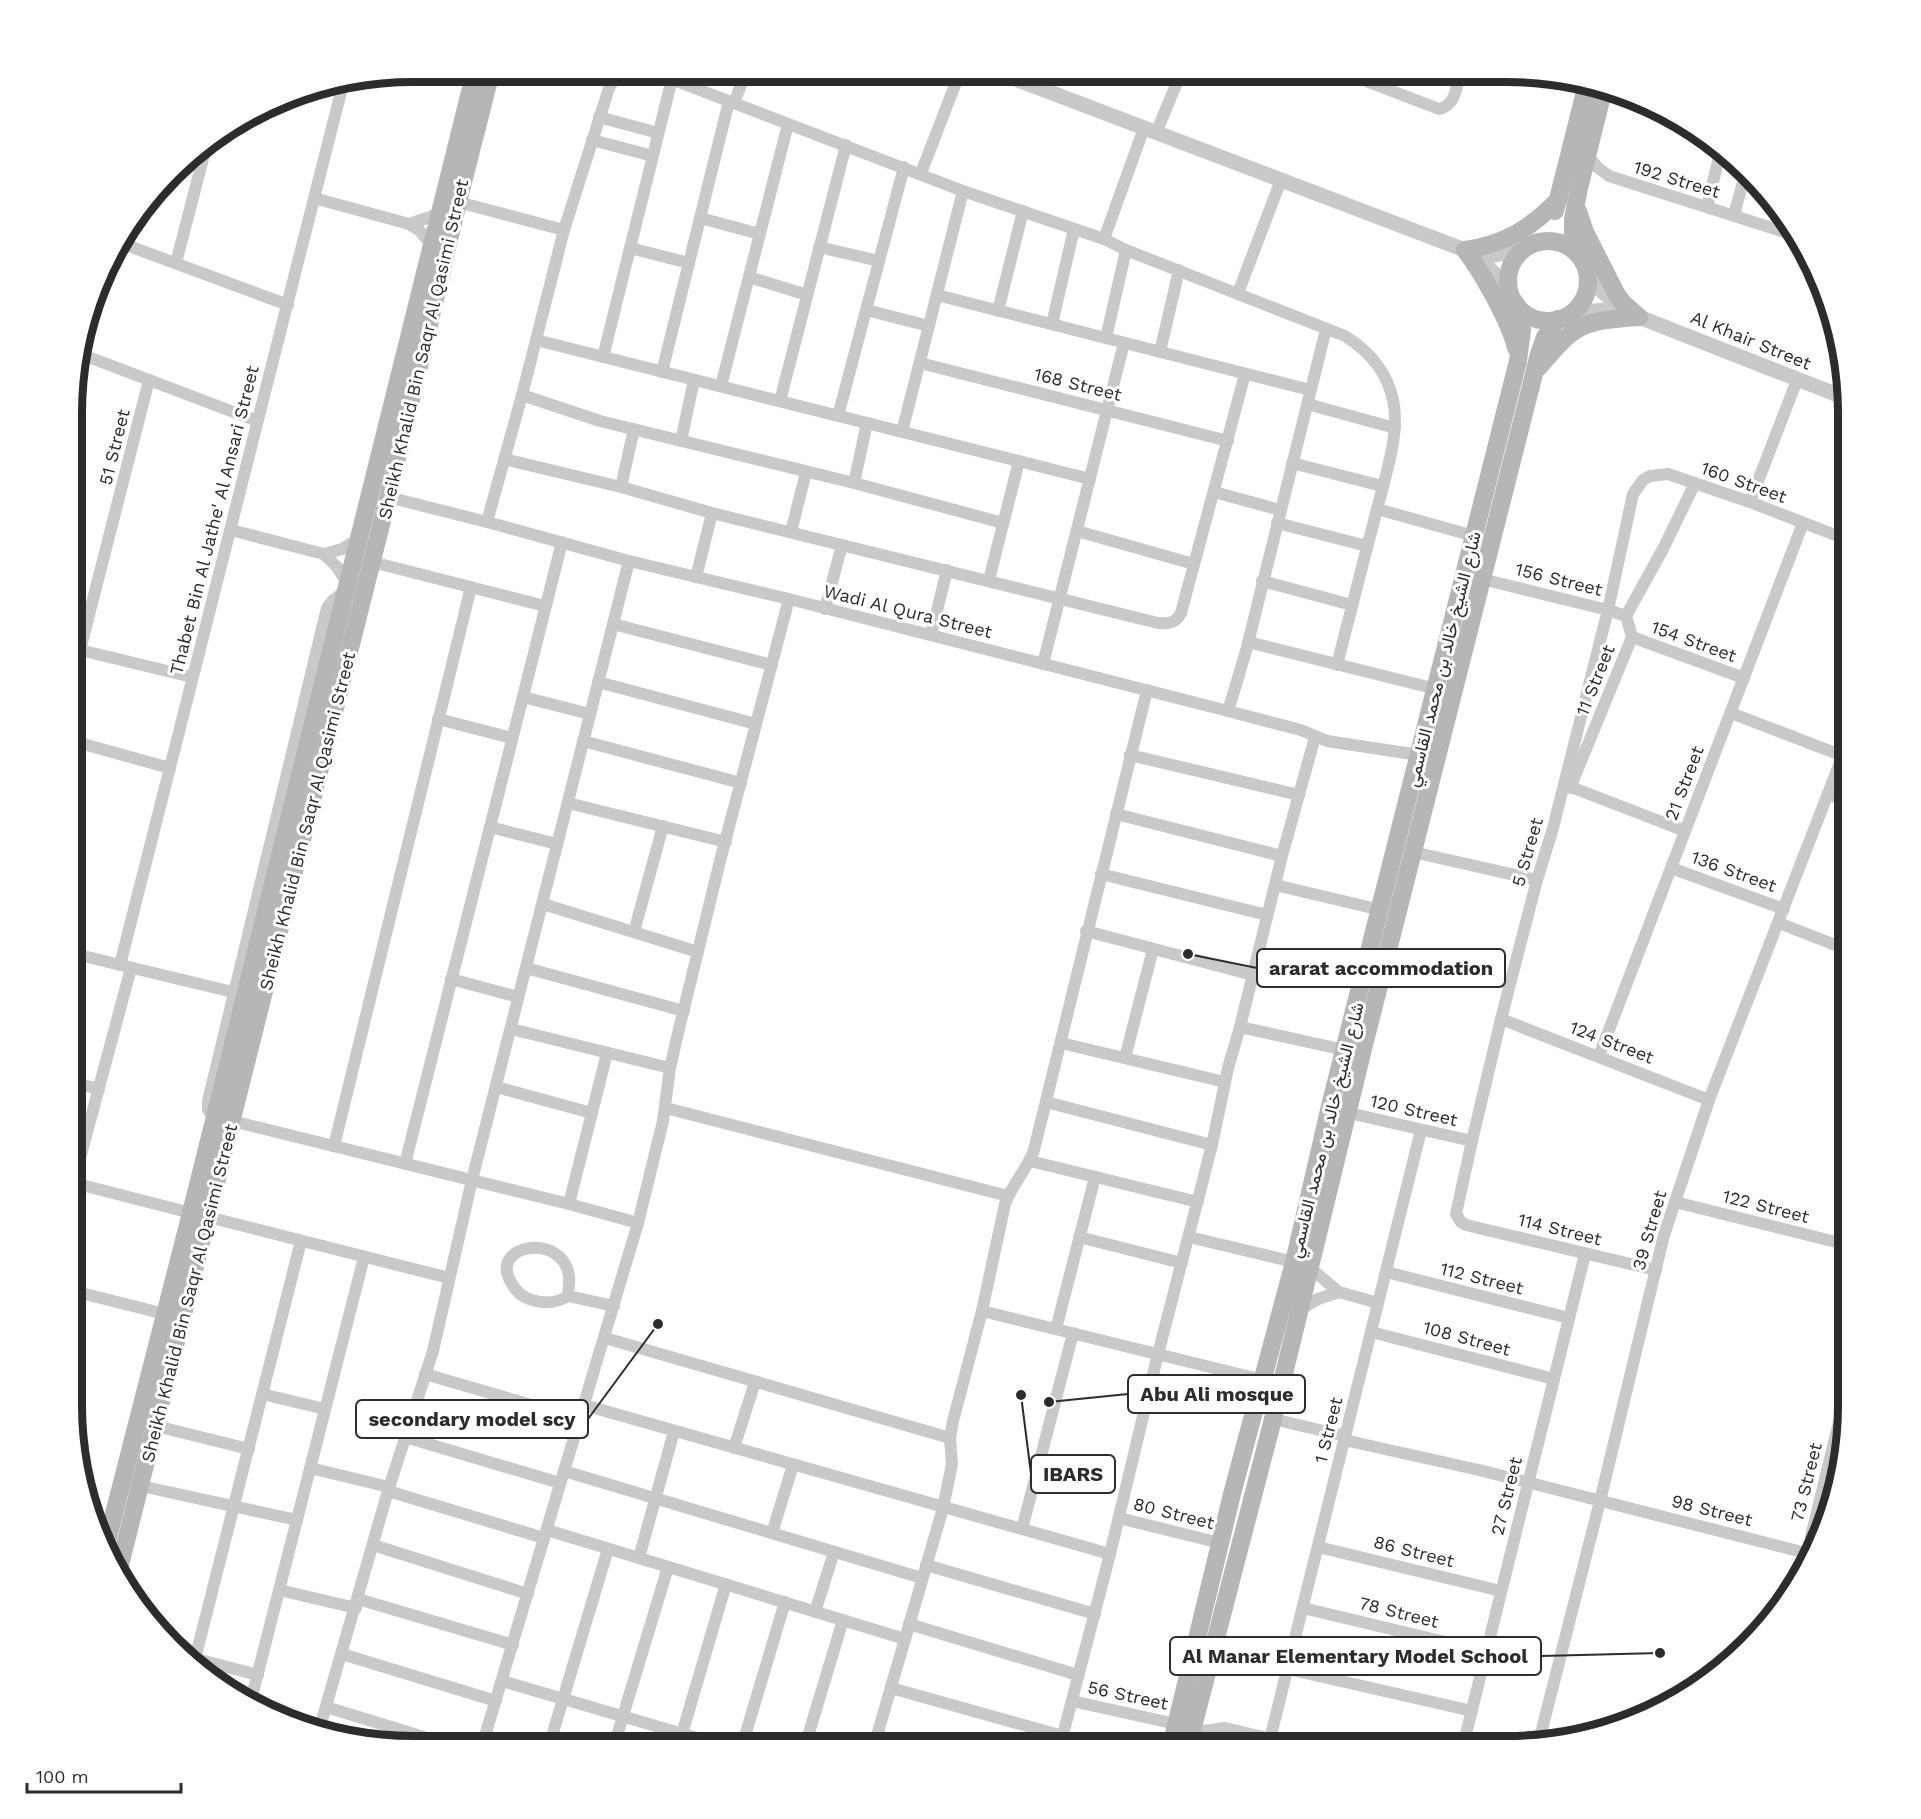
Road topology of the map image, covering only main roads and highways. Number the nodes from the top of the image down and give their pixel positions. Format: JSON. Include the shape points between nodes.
{"nodes":[{"id":1,"x":472,"y":82,"type":"edge"},
{"id":2,"x":488,"y":82,"type":"edge"},
{"id":3,"x":1585,"y":92,"type":"edge"},
{"id":4,"x":1602,"y":97,"type":"edge"},
{"id":5,"x":1571,"y":197,"type":"junction"},
{"id":6,"x":1528,"y":247,"type":"junction"},
{"id":7,"x":1583,"y":266,"type":"junction"},
{"id":8,"x":1512,"y":297,"type":"junction"},
{"id":9,"x":1564,"y":316,"type":"junction"},
{"id":10,"x":1518,"y":361,"type":"junction"},
{"id":11,"x":1534,"y":373,"type":"junction"},
{"id":12,"x":388,"y":421,"type":"junction"},
{"id":13,"x":398,"y":454,"type":"junction"},
{"id":14,"x":1330,"y":1106,"type":"junction"},
{"id":15,"x":223,"y":1120,"type":"junction"},
{"id":16,"x":1341,"y":1141,"type":"junction"},
{"id":17,"x":200,"y":1215,"type":"junction"},
{"id":18,"x":1302,"y":1265,"type":"junction"},
{"id":19,"x":1238,"y":1471,"type":"junction"},
{"id":20,"x":123,"y":1477,"type":"junction"},
{"id":21,"x":135,"y":1512,"type":"junction"},
{"id":22,"x":1244,"y":1524,"type":"junction"},
{"id":23,"x":108,"y":1532,"type":"edge"},
{"id":24,"x":121,"y":1560,"type":"edge"},
{"id":25,"x":1173,"y":1736,"type":"edge"},
{"id":26,"x":1191,"y":1736,"type":"edge"}],
"edges":[{"from":1,"to":12,"type":"main road","name":"Sheikh Khalid Bin Saqr Al Qasimi Street"},
{"from":2,"to":13,"type":"main road","name":"Sheikh Khalid Bin Saqr Al Qasimi Street"},
{"from":3,"to":5,"type":"main road"},
{"from":4,"to":5,"type":"main road"},
{"from":5,"to":6,"type":"main road"},
{"from":5,"to":7,"type":"main road","via":[[1573,236]]},
{"from":5,"to":10,"type":"main road","via":[[1518,234],[1465,250],[1511,331]]},
{"from":5,"to":11,"type":"main road","via":[[1612,286],[1623,303],[1639,316],[1600,320],[1576,329]]},
{"from":6,"to":7,"type":"main road","via":[[1557,242],[1571,249]]},
{"from":6,"to":8,"type":"main road","via":[[1515,258],[1509,272]]},
{"from":7,"to":9,"type":"main road","via":[[1587,282],[1584,297]]},
{"from":8,"to":9,"type":"main road","via":[[1531,317],[1546,321]]},
{"from":8,"to":10,"type":"main road","name":"شارع الشيخ خالد بن محمد القاسمي","via":[[1522,330]]},
{"from":9,"to":11,"type":"main road","name":"شارع الشيخ خالد بن محمد القاسمي","via":[[1541,345]]},
{"from":10,"to":14,"type":"main road","name":"شارع الشيخ خالد بن محمد القاسمي"},
{"from":11,"to":16,"type":"main road","name":"شارع الشيخ خالد بن محمد القاسمي"},
{"from":12,"to":13,"type":"main road","via":[[396,409],[401,409],[396,436]]},
{"from":12,"to":15,"type":"main road","name":"Sheikh Khalid Bin Saqr Al Qasimi Street","via":[[346,587],[324,648],[240,993]]},
{"from":13,"to":15,"type":"main road","name":"Sheikh Khalid Bin Saqr Al Qasimi Street"},
{"from":14,"to":16,"type":"main road","via":[[1330,1136]]},
{"from":14,"to":18,"type":"main road","name":"شارع الشيخ خالد بن محمد القاسمي"},
{"from":15,"to":17,"type":"main road","name":"Sheikh Khalid Bin Saqr Al Qasimi Street"},
{"from":16,"to":18,"type":"main road","name":"شارع الشيخ خالد بن محمد القاسمي"},
{"from":17,"to":20,"type":"main road","name":"Sheikh Khalid Bin Saqr Al Qasimi Street","via":[[165,1314]]},
{"from":17,"to":21,"type":"main road","name":"Sheikh Khalid Bin Saqr Al Qasimi Street"},
{"from":18,"to":19,"type":"main road","name":"شارع الشيخ خالد بن محمد القاسمي","via":[[1263,1380]]},
{"from":18,"to":22,"type":"main road","name":"شارع الشيخ خالد بن محمد القاسمي","via":[[1299,1310]]},
{"from":19,"to":22,"type":"main road","via":[[1246,1468],[1250,1472],[1242,1510]]},
{"from":19,"to":25,"type":"main road","name":"شارع الشيخ خالد بن محمد القاسمي"},
{"from":20,"to":21,"type":"main road","via":[[121,1511],[127,1516]]},
{"from":20,"to":23,"type":"main road","name":"Sheikh Khalid Bin Saqr Al Qasimi Street"},
{"from":21,"to":24,"type":"main road","name":"Sheikh Khalid Bin Saqr Al Qasimi Street"},
{"from":22,"to":26,"type":"main road","name":"شارع الشيخ خالد بن محمد القاسمي"}]}
